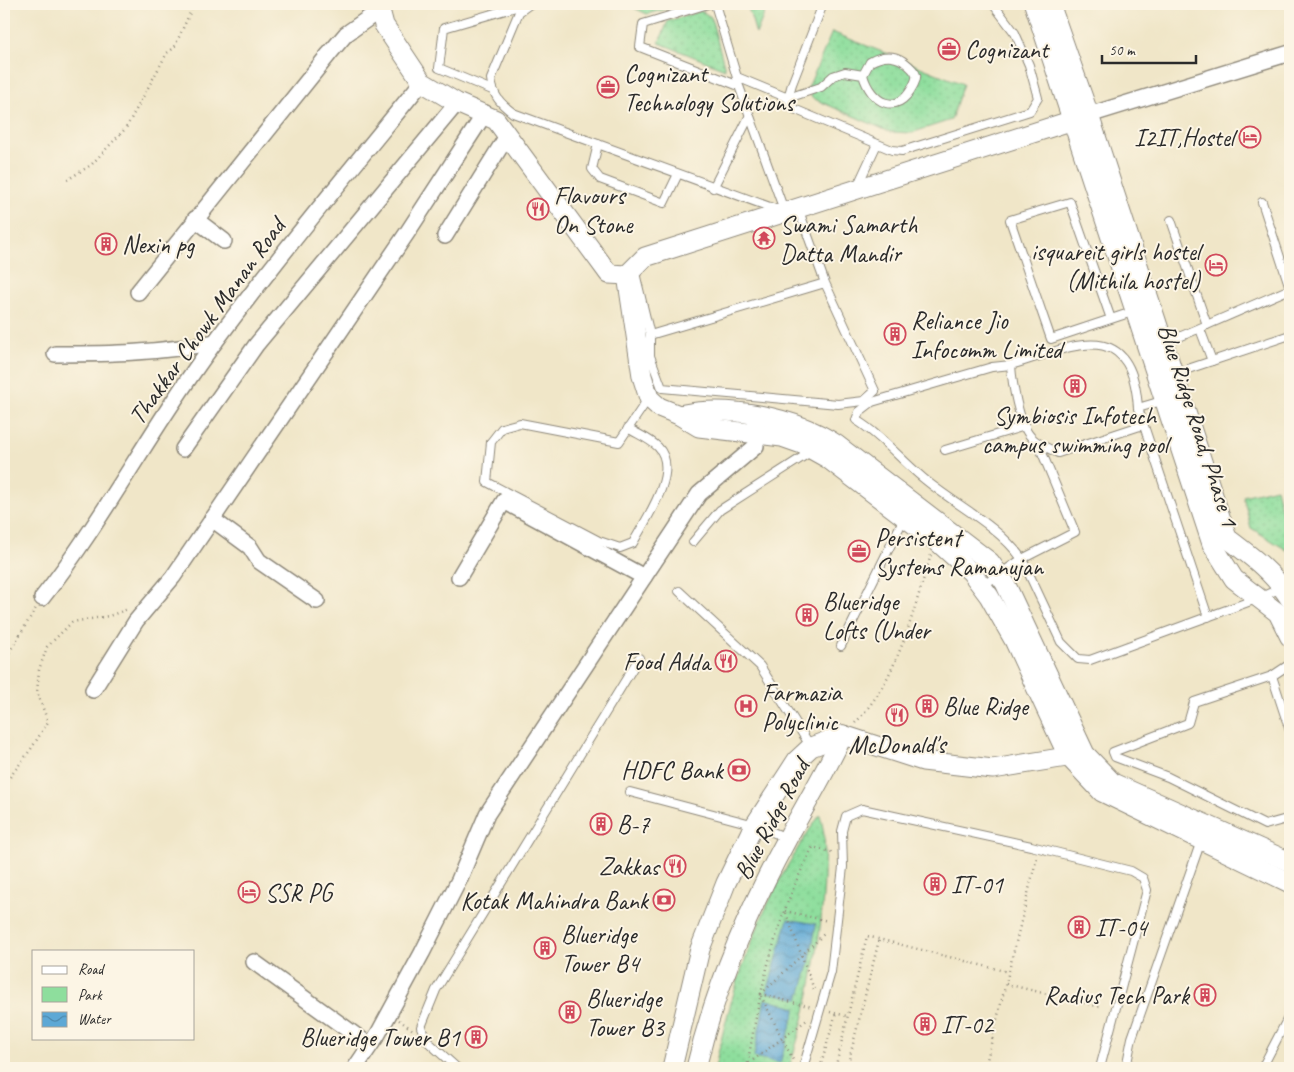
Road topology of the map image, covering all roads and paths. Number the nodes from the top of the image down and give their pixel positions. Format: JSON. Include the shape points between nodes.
{"nodes":[{"id":1,"x":194,"y":4,"type":"edge"},
{"id":2,"x":529,"y":4,"type":"edge"},
{"id":3,"x":708,"y":4,"type":"edge"},
{"id":4,"x":716,"y":4,"type":"edge"},
{"id":5,"x":823,"y":4,"type":"edge"},
{"id":6,"x":993,"y":4,"type":"edge"},
{"id":7,"x":1034,"y":4,"type":"edge"},
{"id":8,"x":1050,"y":4,"type":"edge"},
{"id":9,"x":381,"y":7,"type":"edge"},
{"id":10,"x":1290,"y":54,"type":"edge"},
{"id":11,"x":863,"y":76,"type":"junction"},
{"id":12,"x":736,"y":77,"type":"junction"},
{"id":13,"x":422,"y":82,"type":"junction"},
{"id":14,"x":739,"y":86,"type":"junction"},
{"id":15,"x":492,"y":90,"type":"junction"},
{"id":16,"x":788,"y":98,"type":"junction"},
{"id":17,"x":457,"y":102,"type":"junction"},
{"id":18,"x":485,"y":113,"type":"junction"},
{"id":19,"x":749,"y":117,"type":"junction"},
{"id":20,"x":1081,"y":117,"type":"junction"},
{"id":21,"x":506,"y":136,"type":"junction"},
{"id":22,"x":598,"y":144,"type":"junction"},
{"id":23,"x":877,"y":144,"type":"junction"},
{"id":24,"x":678,"y":174,"type":"junction"},
{"id":25,"x":67,"y":180,"type":"dead end"},
{"id":26,"x":713,"y":188,"type":"junction"},
{"id":27,"x":857,"y":188,"type":"junction"},
{"id":28,"x":1262,"y":202,"type":"dead end"},
{"id":29,"x":792,"y":210,"type":"junction"},
{"id":30,"x":195,"y":219,"type":"junction"},
{"id":31,"x":1171,"y":220,"type":"dead end"},
{"id":32,"x":445,"y":236,"type":"dead end"},
{"id":33,"x":224,"y":241,"type":"dead end"},
{"id":34,"x":631,"y":272,"type":"junction"},
{"id":35,"x":825,"y":283,"type":"junction"},
{"id":36,"x":1290,"y":288,"type":"edge"},
{"id":37,"x":138,"y":292,"type":"dead end"},
{"id":38,"x":1136,"y":311,"type":"junction"},
{"id":39,"x":1111,"y":319,"type":"junction"},
{"id":40,"x":1204,"y":327,"type":"junction"},
{"id":41,"x":650,"y":336,"type":"junction"},
{"id":42,"x":1290,"y":336,"type":"edge"},
{"id":43,"x":215,"y":342,"type":"junction"},
{"id":44,"x":1163,"y":344,"type":"junction"},
{"id":45,"x":55,"y":354,"type":"dead end"},
{"id":46,"x":1212,"y":361,"type":"junction"},
{"id":47,"x":1011,"y":365,"type":"junction"},
{"id":48,"x":1173,"y":374,"type":"junction"},
{"id":49,"x":649,"y":398,"type":"junction"},
{"id":50,"x":1165,"y":400,"type":"junction"},
{"id":51,"x":1138,"y":408,"type":"junction"},
{"id":52,"x":755,"y":424,"type":"junction"},
{"id":53,"x":1143,"y":425,"type":"junction"},
{"id":54,"x":1025,"y":426,"type":"junction"},
{"id":55,"x":628,"y":428,"type":"junction"},
{"id":56,"x":1038,"y":443,"type":"junction"},
{"id":57,"x":183,"y":449,"type":"dead end"},
{"id":58,"x":814,"y":450,"type":"junction"},
{"id":59,"x":945,"y":450,"type":"dead end"},
{"id":60,"x":904,"y":518,"type":"junction"},
{"id":61,"x":212,"y":519,"type":"junction"},
{"id":62,"x":936,"y":541,"type":"junction"},
{"id":63,"x":693,"y":542,"type":"dead end"},
{"id":64,"x":1022,"y":559,"type":"junction"},
{"id":65,"x":1000,"y":574,"type":"junction"},
{"id":66,"x":459,"y":577,"type":"dead end"},
{"id":67,"x":644,"y":577,"type":"junction"},
{"id":68,"x":982,"y":586,"type":"junction"},
{"id":69,"x":679,"y":591,"type":"dead end"},
{"id":70,"x":1287,"y":593,"type":"edge"},
{"id":71,"x":42,"y":598,"type":"joint"},
{"id":72,"x":1260,"y":598,"type":"junction"},
{"id":73,"x":153,"y":600,"type":"junction"},
{"id":74,"x":317,"y":601,"type":"dead end"},
{"id":75,"x":1208,"y":617,"type":"junction"},
{"id":76,"x":1290,"y":637,"type":"edge"},
{"id":77,"x":841,"y":646,"type":"dead end"},
{"id":78,"x":639,"y":658,"type":"dead end"},
{"id":79,"x":4,"y":661,"type":"edge"},
{"id":80,"x":1290,"y":664,"type":"edge"},
{"id":81,"x":1272,"y":676,"type":"junction"},
{"id":82,"x":93,"y":690,"type":"dead end"},
{"id":83,"x":1290,"y":731,"type":"edge"},
{"id":84,"x":843,"y":735,"type":"junction"},
{"id":85,"x":810,"y":747,"type":"junction"},
{"id":86,"x":1077,"y":755,"type":"junction"},
{"id":87,"x":4,"y":785,"type":"edge"},
{"id":88,"x":630,"y":792,"type":"dead end"},
{"id":89,"x":1290,"y":818,"type":"edge"},
{"id":90,"x":754,"y":825,"type":"junction"},
{"id":91,"x":787,"y":838,"type":"junction"},
{"id":92,"x":1201,"y":841,"type":"junction"},
{"id":93,"x":1039,"y":848,"type":"junction"},
{"id":94,"x":842,"y":855,"type":"junction"},
{"id":95,"x":1290,"y":862,"type":"edge"},
{"id":96,"x":1290,"y":882,"type":"edge"},
{"id":97,"x":785,"y":911,"type":"junction"},
{"id":98,"x":836,"y":923,"type":"junction"},
{"id":99,"x":879,"y":940,"type":"junction"},
{"id":100,"x":801,"y":956,"type":"junction"},
{"id":101,"x":254,"y":962,"type":"dead end"},
{"id":102,"x":1008,"y":972,"type":"junction"},
{"id":103,"x":1006,"y":984,"type":"junction"},
{"id":104,"x":760,"y":994,"type":"junction"},
{"id":105,"x":1101,"y":1007,"type":"dead end"},
{"id":106,"x":821,"y":1009,"type":"junction"},
{"id":107,"x":389,"y":1012,"type":"junction"},
{"id":108,"x":836,"y":1013,"type":"junction"},
{"id":109,"x":1290,"y":1014,"type":"edge"},
{"id":110,"x":847,"y":1016,"type":"junction"},
{"id":111,"x":782,"y":1038,"type":"junction"},
{"id":112,"x":426,"y":1040,"type":"junction"},
{"id":113,"x":369,"y":1045,"type":"junction"},
{"id":114,"x":748,"y":1064,"type":"junction"},
{"id":115,"x":355,"y":1068,"type":"edge"},
{"id":116,"x":457,"y":1068,"type":"edge"},
{"id":117,"x":672,"y":1068,"type":"edge"},
{"id":118,"x":696,"y":1068,"type":"edge"},
{"id":119,"x":747,"y":1068,"type":"edge"},
{"id":120,"x":769,"y":1068,"type":"edge"},
{"id":121,"x":797,"y":1068,"type":"edge"},
{"id":122,"x":803,"y":1068,"type":"edge"},
{"id":123,"x":820,"y":1068,"type":"edge"},
{"id":124,"x":847,"y":1068,"type":"edge"},
{"id":125,"x":985,"y":1068,"type":"edge"},
{"id":126,"x":1100,"y":1068,"type":"edge"},
{"id":127,"x":1126,"y":1068,"type":"edge"},
{"id":128,"x":1262,"y":1068,"type":"edge"}],
"edges":[{"from":1,"to":25,"type":"path","via":[[174,48],[167,53],[126,128],[91,165]]},
{"from":2,"to":15,"type":"lane","via":[[520,12],[498,62],[491,79]]},
{"from":2,"to":15,"type":"lane","via":[[444,28],[439,68]]},
{"from":3,"to":14,"type":"lane","via":[[643,24],[640,47]]},
{"from":4,"to":12,"type":"lane"},
{"from":5,"to":16,"type":"lane"},
{"from":6,"to":23,"type":"lane","via":[[1015,33],[1029,65],[1038,98],[1030,111],[913,149],[892,150]]},
{"from":7,"to":20,"type":"street","name":"Blue Ridge Road, Phase 1"},
{"from":8,"to":20,"type":"street","name":"Blue Ridge Road, Phase 1"},
{"from":9,"to":13,"type":"street","via":[[384,25]]},
{"from":9,"to":30,"type":"street","via":[[340,41]]},
{"from":10,"to":20,"type":"street"},
{"from":11,"to":11,"type":"lane","via":[[876,99],[886,103],[900,102],[909,94],[916,79],[911,66],[887,56],[870,62]]},
{"from":11,"to":16,"type":"lane","via":[[845,72],[833,76],[821,87]]},
{"from":12,"to":14,"type":"lane"},
{"from":12,"to":16,"type":"lane"},
{"from":13,"to":17,"type":"street"},
{"from":13,"to":43,"type":"street","name":"Thakkar Chowk Manan Road"},
{"from":14,"to":19,"type":"lane"},
{"from":15,"to":22,"type":"lane","via":[[499,102],[513,113]]},
{"from":16,"to":23,"type":"lane","via":[[794,109]]},
{"from":17,"to":18,"type":"street"},
{"from":17,"to":57,"type":"street","via":[[256,345]]},
{"from":18,"to":21,"type":"street","via":[[496,120]]},
{"from":18,"to":61,"type":"street","via":[[407,234]]},
{"from":19,"to":26,"type":"lane"},
{"from":19,"to":29,"type":"lane"},
{"from":20,"to":27,"type":"street"},
{"from":20,"to":38,"type":"street","name":"Blue Ridge Road, Phase 1"},
{"from":20,"to":44,"type":"street","name":"Blue Ridge Road, Phase 1"},
{"from":21,"to":32,"type":"street"},
{"from":21,"to":34,"type":"street","via":[[609,274]]},
{"from":22,"to":24,"type":"lane"},
{"from":22,"to":24,"type":"lane","via":[[592,169],[600,179],[664,203]]},
{"from":23,"to":27,"type":"lane"},
{"from":24,"to":26,"type":"lane"},
{"from":26,"to":29,"type":"lane"},
{"from":27,"to":29,"type":"street"},
{"from":28,"to":36,"type":"lane"},
{"from":29,"to":34,"type":"street","via":[[645,258]]},
{"from":29,"to":35,"type":"lane"},
{"from":30,"to":33,"type":"street"},
{"from":30,"to":37,"type":"street"},
{"from":31,"to":40,"type":"lane"},
{"from":34,"to":41,"type":"lane"},
{"from":34,"to":49,"type":"street","via":[[642,376]]},
{"from":35,"to":41,"type":"lane"},
{"from":35,"to":41,"type":"lane","via":[[875,391],[864,401],[838,404],[662,388],[650,356]]},
{"from":36,"to":40,"type":"lane"},
{"from":38,"to":39,"type":"lane"},
{"from":38,"to":50,"type":"street","name":"Blue Ridge Road, Phase 1"},
{"from":39,"to":39,"type":"lane","via":[[1051,339],[1010,220],[1070,202]]},
{"from":40,"to":44,"type":"lane"},
{"from":40,"to":46,"type":"lane"},
{"from":42,"to":46,"type":"lane"},
{"from":43,"to":45,"type":"street","via":[[126,354]]},
{"from":43,"to":71,"type":"street","name":"Thakkar Chowk Manan Road","via":[[155,428],[72,560]]},
{"from":44,"to":48,"type":"street","name":"Blue Ridge Road, Phase 1"},
{"from":46,"to":48,"type":"lane"},
{"from":47,"to":51,"type":"lane","via":[[1095,343],[1107,345],[1129,366],[1135,382]]},
{"from":47,"to":54,"type":"lane","via":[[1013,385]]},
{"from":47,"to":64,"type":"lane","via":[[992,367],[872,402],[859,412],[856,420],[936,489],[996,532]]},
{"from":48,"to":70,"type":"street","name":"Blue Ridge Road, Phase 1","via":[[1227,538],[1268,570]]},
{"from":49,"to":52,"type":"street","via":[[659,407],[699,427]]},
{"from":49,"to":55,"type":"lane"},
{"from":50,"to":51,"type":"lane"},
{"from":50,"to":72,"type":"street","name":"Blue Ridge Road, Phase 1","via":[[1212,544],[1234,579]]},
{"from":51,"to":53,"type":"lane"},
{"from":52,"to":58,"type":"street"},
{"from":52,"to":65,"type":"street","via":[[786,420],[822,435],[984,555]]},
{"from":52,"to":67,"type":"street","via":[[756,446],[699,494]]},
{"from":53,"to":56,"type":"lane","via":[[1058,453]]},
{"from":53,"to":75,"type":"lane"},
{"from":54,"to":56,"type":"lane","via":[[1029,436]]},
{"from":54,"to":59,"type":"lane"},
{"from":55,"to":55,"type":"lane","via":[[619,442],[520,423],[502,428],[491,442],[487,482],[599,542],[620,548],[633,543],[660,492],[667,471],[658,447]]},
{"from":56,"to":64,"type":"lane","via":[[1075,532]]},
{"from":58,"to":60,"type":"street"},
{"from":58,"to":63,"type":"lane","via":[[720,510]]},
{"from":60,"to":62,"type":"street"},
{"from":60,"to":77,"type":"lane"},
{"from":61,"to":73,"type":"street","via":[[173,577]]},
{"from":61,"to":74,"type":"street","via":[[250,547],[259,561]]},
{"from":62,"to":68,"type":"street","via":[[959,560]]},
{"from":62,"to":84,"type":"path","via":[[915,611],[893,667],[867,711]]},
{"from":64,"to":65,"type":"lane"},
{"from":64,"to":75,"type":"lane","via":[[1061,642],[1078,659],[1090,660]]},
{"from":65,"to":68,"type":"lane"},
{"from":65,"to":86,"type":"street"},
{"from":66,"to":67,"type":"street","via":[[504,501]]},
{"from":67,"to":107,"type":"street","via":[[487,814],[459,880]]},
{"from":68,"to":86,"type":"street"},
{"from":69,"to":85,"type":"lane","via":[[760,666]]},
{"from":70,"to":72,"type":"lane"},
{"from":71,"to":79,"type":"path"},
{"from":72,"to":75,"type":"lane"},
{"from":72,"to":76,"type":"street","name":"Blue Ridge Road, Phase 1","via":[[1278,613]]},
{"from":73,"to":82,"type":"street"},
{"from":73,"to":87,"type":"path","via":[[109,616],[72,622],[47,647],[39,670],[37,692],[48,722]]},
{"from":78,"to":112,"type":"lane","via":[[436,990],[421,1027]]},
{"from":80,"to":81,"type":"lane"},
{"from":81,"to":83,"type":"lane"},
{"from":81,"to":89,"type":"lane","via":[[1194,702],[1188,723],[1113,752],[1115,756],[1168,777],[1265,825]]},
{"from":84,"to":85,"type":"street","name":"Blue Ridge Road"},
{"from":84,"to":86,"type":"street","via":[[923,760],[993,769]]},
{"from":84,"to":91,"type":"street","name":"Blue Ridge Road"},
{"from":85,"to":90,"type":"street","name":"Blue Ridge Road","via":[[797,760]]},
{"from":86,"to":92,"type":"street","via":[[1102,792]]},
{"from":86,"to":95,"type":"street","via":[[1113,783]]},
{"from":88,"to":90,"type":"lane"},
{"from":90,"to":91,"type":"lane"},
{"from":90,"to":117,"type":"street","name":"Blue Ridge Road","via":[[726,883],[700,949]]},
{"from":91,"to":118,"type":"street","name":"Blue Ridge Road","via":[[737,944]]},
{"from":92,"to":96,"type":"street"},
{"from":92,"to":127,"type":"lane","via":[[1132,1038]]},
{"from":93,"to":94,"type":"lane","via":[[862,809],[846,816]]},
{"from":93,"to":102,"type":"path"},
{"from":93,"to":126,"type":"lane","via":[[1131,871],[1143,878],[1147,890]]},
{"from":94,"to":97,"type":"path","via":[[813,847]]},
{"from":94,"to":98,"type":"lane"},
{"from":97,"to":98,"type":"path"},
{"from":97,"to":100,"type":"path"},
{"from":97,"to":104,"type":"path"},
{"from":98,"to":100,"type":"path"},
{"from":98,"to":106,"type":"lane","via":[[831,972]]},
{"from":99,"to":102,"type":"path"},
{"from":99,"to":110,"type":"path","via":[[867,936]]},
{"from":99,"to":124,"type":"path"},
{"from":100,"to":104,"type":"path"},
{"from":100,"to":106,"type":"path"},
{"from":101,"to":113,"type":"street"},
{"from":102,"to":103,"type":"path"},
{"from":103,"to":105,"type":"path"},
{"from":103,"to":125,"type":"path"},
{"from":104,"to":106,"type":"path"},
{"from":104,"to":111,"type":"path"},
{"from":104,"to":114,"type":"path"},
{"from":106,"to":108,"type":"path"},
{"from":106,"to":111,"type":"path"},
{"from":106,"to":122,"type":"lane"},
{"from":107,"to":112,"type":"path"},
{"from":107,"to":113,"type":"street"},
{"from":108,"to":110,"type":"path"},
{"from":108,"to":123,"type":"path"},
{"from":109,"to":128,"type":"lane"},
{"from":110,"to":124,"type":"path","via":[[836,1065]]},
{"from":111,"to":114,"type":"path"},
{"from":111,"to":121,"type":"path"},
{"from":112,"to":116,"type":"lane"},
{"from":113,"to":115,"type":"street"},
{"from":114,"to":119,"type":"path"},
{"from":114,"to":120,"type":"path"}]}
